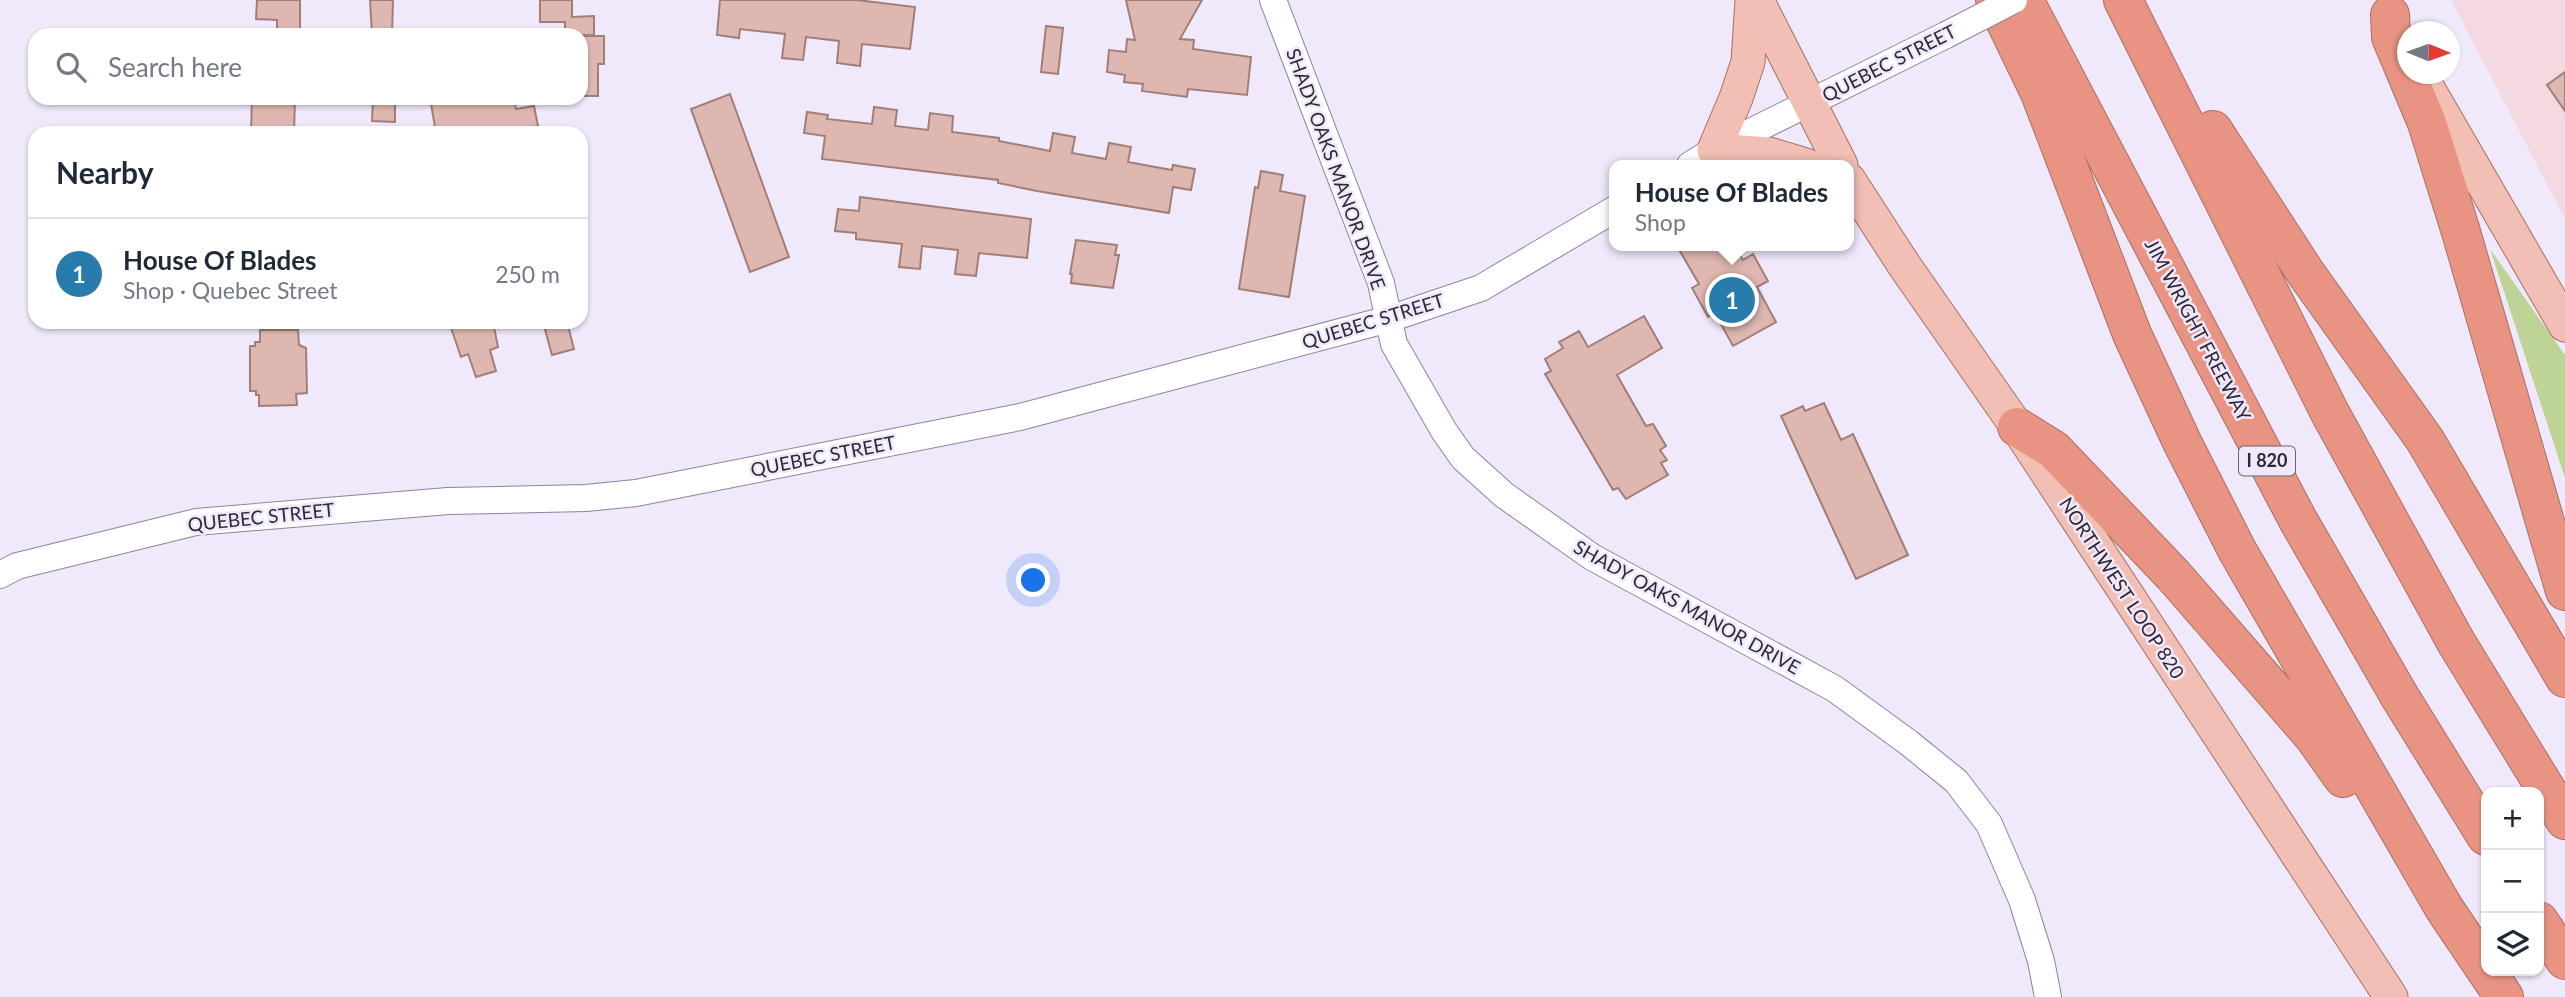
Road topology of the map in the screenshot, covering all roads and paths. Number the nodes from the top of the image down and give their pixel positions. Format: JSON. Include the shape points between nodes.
{"nodes":[{"id":1,"x":1273,"y":0,"type":"edge"},
{"id":2,"x":1752,"y":0,"type":"edge"},
{"id":3,"x":1757,"y":0,"type":"edge"},
{"id":4,"x":1995,"y":0,"type":"edge"},
{"id":5,"x":2014,"y":0,"type":"edge"},
{"id":6,"x":2024,"y":0,"type":"edge"},
{"id":7,"x":2123,"y":0,"type":"edge"},
{"id":8,"x":2384,"y":5,"type":"edge"},
{"id":9,"x":2397,"y":30,"type":"edge"},
{"id":10,"x":2158,"y":66,"type":"junction"},
{"id":11,"x":2426,"y":84,"type":"edge"},
{"id":12,"x":1808,"y":104,"type":"junction"},
{"id":13,"x":1702,"y":158,"type":"edge"},
{"id":14,"x":1789,"y":160,"type":"edge"},
{"id":15,"x":1838,"y":160,"type":"edge"},
{"id":16,"x":1854,"y":187,"type":"edge"},
{"id":17,"x":1609,"y":213,"type":"edge"},
{"id":18,"x":1389,"y":319,"type":"junction"},
{"id":19,"x":2565,"y":325,"type":"edge"},
{"id":20,"x":2017,"y":427,"type":"junction"},
{"id":21,"x":0,"y":575,"type":"edge"},
{"id":22,"x":2565,"y":591,"type":"edge"},
{"id":23,"x":2565,"y":678,"type":"edge"},
{"id":24,"x":2565,"y":820,"type":"edge"},
{"id":25,"x":2481,"y":828,"type":"edge"},
{"id":26,"x":2444,"y":908,"type":"junction"},
{"id":27,"x":2544,"y":928,"type":"edge"},
{"id":28,"x":2565,"y":960,"type":"edge"},
{"id":29,"x":2048,"y":997,"type":"edge"},
{"id":30,"x":2391,"y":997,"type":"edge"},
{"id":31,"x":2504,"y":997,"type":"edge"}],
"edges":[{"from":1,"to":18,"type":"street","name":"SHADY OAKS MANOR DRIVE","via":[[1381,283]]},
{"from":2,"to":13,"type":"main road","via":[[1748,62],[1736,98]]},
{"from":3,"to":12,"type":"main road","name":"NORTHWEST LOOP 820"},
{"from":4,"to":26,"type":"highway","via":[[2040,93],[2132,334],[2182,442],[2237,550]]},
{"from":5,"to":12,"type":"street","name":"QUEBEC STREET","bridge":true},
{"from":6,"to":25,"type":"highway","name":"JIM WRIGHT FREEWAY","number":"I 820","via":[[2298,520]]},
{"from":7,"to":10,"type":"highway"},
{"from":8,"to":9,"type":"main road"},
{"from":8,"to":22,"type":"highway","via":[[2391,37],[2427,123],[2458,220]]},
{"from":10,"to":23,"type":"highway","via":[[2187,88],[2305,272],[2425,440]]},
{"from":10,"to":24,"type":"highway","via":[[2329,414],[2456,642]]},
{"from":11,"to":19,"type":"main road"},
{"from":12,"to":13,"type":"street","name":"QUEBEC STREET"},
{"from":12,"to":15,"type":"main road","name":"NORTHWEST LOOP 820"},
{"from":13,"to":14,"type":"main road","via":[[1769,154]]},
{"from":16,"to":20,"type":"main road","name":"NORTHWEST LOOP 820"},
{"from":17,"to":18,"type":"street","name":"QUEBEC STREET","via":[[1481,288]]},
{"from":18,"to":21,"type":"street","name":"QUEBEC STREET","via":[[1020,417],[636,493],[448,501],[196,522],[17,566]]},
{"from":18,"to":29,"type":"street","name":"SHADY OAKS MANOR DRIVE","via":[[1394,344],[1444,431],[1463,458],[1504,495],[1592,557],[1835,689],[1956,781],[1989,824],[2022,900]]},
{"from":20,"to":26,"type":"highway","via":[[2054,450],[2219,626],[2314,737],[2428,898]]},
{"from":20,"to":30,"type":"main road","name":"NORTHWEST LOOP 820"},
{"from":26,"to":31,"type":"highway"},
{"from":27,"to":28,"type":"highway"}]}
